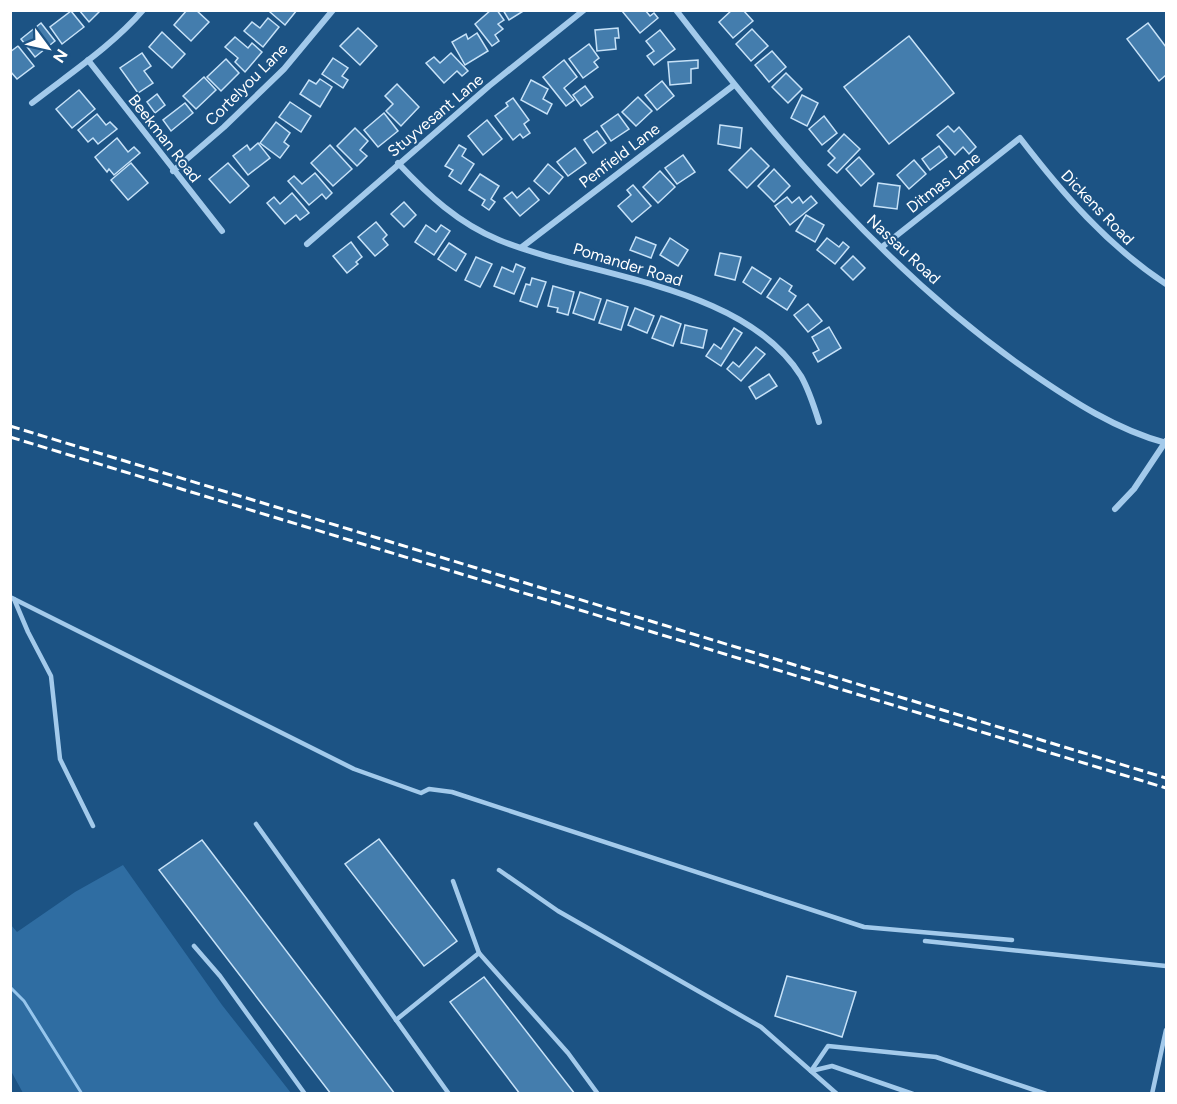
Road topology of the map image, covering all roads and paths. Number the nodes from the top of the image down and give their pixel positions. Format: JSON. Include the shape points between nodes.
{"nodes":[{"id":1,"x":143,"y":10,"type":"edge"},
{"id":2,"x":333,"y":10,"type":"edge"},
{"id":3,"x":584,"y":10,"type":"edge"},
{"id":4,"x":676,"y":10,"type":"edge"},
{"id":5,"x":88,"y":60,"type":"junction"},
{"id":6,"x":734,"y":86,"type":"junction"},
{"id":7,"x":32,"y":103,"type":"dead end"},
{"id":8,"x":1020,"y":138,"type":"joint"},
{"id":9,"x":398,"y":164,"type":"junction"},
{"id":10,"x":173,"y":171,"type":"junction"},
{"id":11,"x":222,"y":231,"type":"dead end"},
{"id":12,"x":307,"y":244,"type":"dead end"},
{"id":13,"x":522,"y":247,"type":"junction"},
{"id":14,"x":882,"y":247,"type":"junction"},
{"id":15,"x":1167,"y":284,"type":"edge"},
{"id":16,"x":819,"y":422,"type":"dead end"},
{"id":17,"x":1166,"y":442,"type":"edge"},
{"id":18,"x":1115,"y":509,"type":"dead end"},
{"id":19,"x":12,"y":598,"type":"edge"},
{"id":20,"x":256,"y":824,"type":"dead end"},
{"id":21,"x":93,"y":826,"type":"dead end"},
{"id":22,"x":499,"y":870,"type":"dead end"},
{"id":23,"x":453,"y":881,"type":"dead end"},
{"id":24,"x":1012,"y":940,"type":"dead end"},
{"id":25,"x":925,"y":941,"type":"dead end"},
{"id":26,"x":194,"y":946,"type":"dead end"},
{"id":27,"x":479,"y":953,"type":"junction"},
{"id":28,"x":1167,"y":966,"type":"edge"},
{"id":29,"x":396,"y":1020,"type":"junction"},
{"id":30,"x":1167,"y":1030,"type":"edge"},
{"id":31,"x":1166,"y":1039,"type":"edge"},
{"id":32,"x":811,"y":1071,"type":"junction"},
{"id":33,"x":306,"y":1094,"type":"edge"},
{"id":34,"x":450,"y":1094,"type":"edge"},
{"id":35,"x":598,"y":1094,"type":"edge"},
{"id":36,"x":837,"y":1094,"type":"edge"},
{"id":37,"x":913,"y":1094,"type":"edge"},
{"id":38,"x":1046,"y":1094,"type":"edge"},
{"id":39,"x":1152,"y":1094,"type":"edge"}],
"edges":[{"from":1,"to":5,"type":"street"},
{"from":2,"to":10,"type":"street","name":"Cortelyou Lane","via":[[284,69]]},
{"from":3,"to":9,"type":"street","name":"Stuyvesant Lane"},
{"from":4,"to":6,"type":"street","name":"Nassau Road"},
{"from":5,"to":7,"type":"street"},
{"from":5,"to":10,"type":"street","name":"Beekman Road"},
{"from":6,"to":13,"type":"street","name":"Penfield Lane"},
{"from":6,"to":14,"type":"street","name":"Nassau Road","via":[[843,210]]},
{"from":8,"to":14,"type":"street","name":"Ditmas Lane"},
{"from":8,"to":15,"type":"street","name":"Dickens Road","via":[[1093,226]]},
{"from":9,"to":12,"type":"street","name":"Stuyvesant Lane"},
{"from":9,"to":13,"type":"street","name":"Pomander Road","via":[[452,215]]},
{"from":10,"to":11,"type":"street","name":"Beekman Road"},
{"from":13,"to":16,"type":"street","name":"Pomander Road","via":[[684,295],[748,324],[770,340],[800,375]]},
{"from":14,"to":17,"type":"street","name":"Nassau Road","via":[[978,335],[1035,376],[1118,425]]},
{"from":17,"to":18,"type":"street","via":[[1134,489]]},
{"from":19,"to":21,"type":"lane","via":[[51,676],[60,759]]},
{"from":19,"to":24,"type":"lane","via":[[354,769],[421,794],[429,789],[452,792],[864,927]]},
{"from":20,"to":29,"type":"lane"},
{"from":22,"to":32,"type":"lane","via":[[558,911],[761,1027]]},
{"from":23,"to":27,"type":"lane"},
{"from":25,"to":28,"type":"lane"},
{"from":26,"to":33,"type":"lane"},
{"from":27,"to":29,"type":"lane"},
{"from":27,"to":35,"type":"lane","via":[[568,1053]]},
{"from":29,"to":34,"type":"lane"},
{"from":30,"to":31,"type":"lane"},
{"from":31,"to":39,"type":"lane"},
{"from":32,"to":36,"type":"lane"},
{"from":32,"to":37,"type":"lane","via":[[832,1066]]},
{"from":32,"to":38,"type":"lane","via":[[828,1046],[936,1058]]}]}
